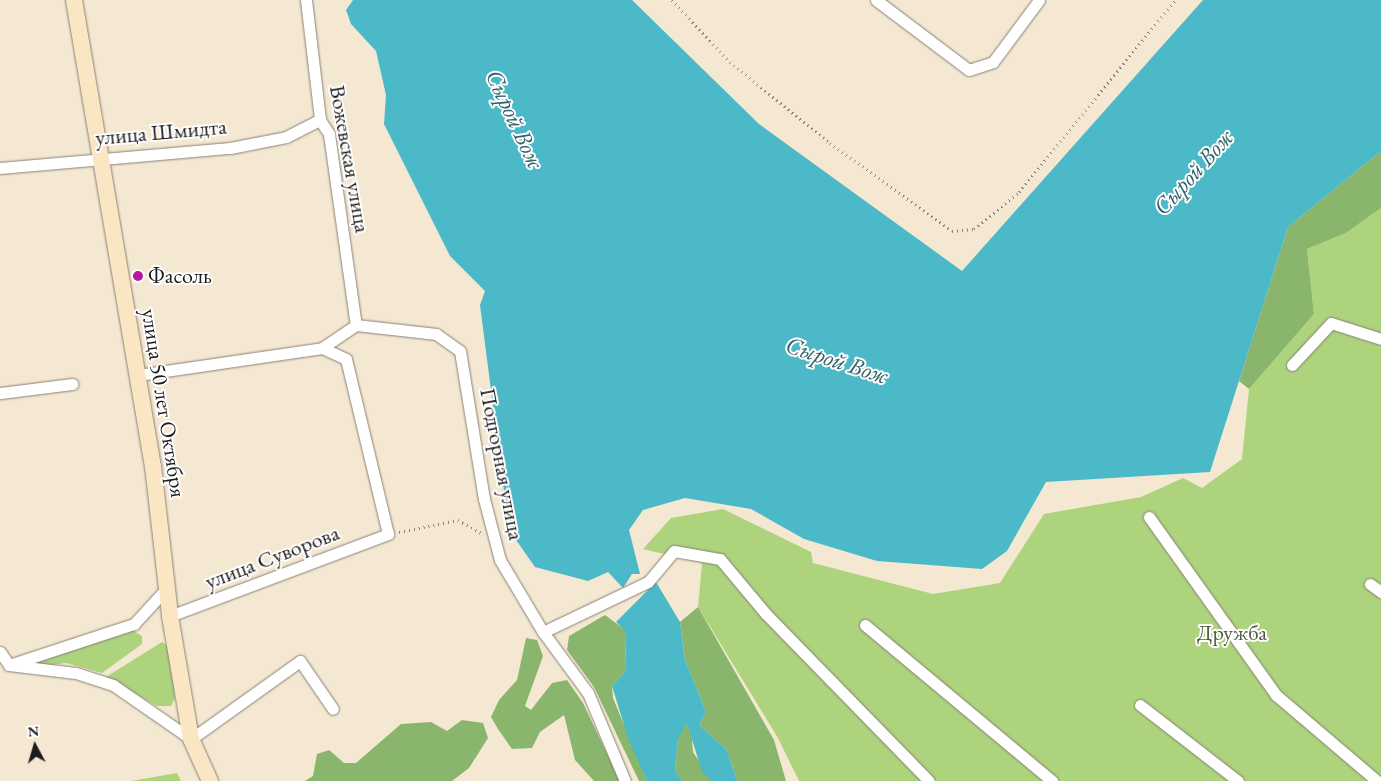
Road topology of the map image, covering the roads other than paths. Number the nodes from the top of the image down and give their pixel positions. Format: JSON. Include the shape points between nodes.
{"nodes":[{"id":1,"x":74,"y":0,"type":"edge"},
{"id":2,"x":306,"y":0,"type":"edge"},
{"id":3,"x":876,"y":0,"type":"edge"},
{"id":4,"x":1039,"y":0,"type":"edge"},
{"id":5,"x":320,"y":120,"type":"junction"},
{"id":6,"x":99,"y":157,"type":"junction"},
{"id":7,"x":0,"y":168,"type":"edge"},
{"id":8,"x":356,"y":325,"type":"junction"},
{"id":9,"x":1381,"y":339,"type":"edge"},
{"id":10,"x":322,"y":348,"type":"junction"},
{"id":11,"x":1292,"y":365,"type":"dead end"},
{"id":12,"x":138,"y":375,"type":"junction"},
{"id":13,"x":72,"y":384,"type":"dead end"},
{"id":14,"x":0,"y":393,"type":"edge"},
{"id":15,"x":1149,"y":517,"type":"dead end"},
{"id":16,"x":1370,"y":584,"type":"dead end"},
{"id":17,"x":167,"y":588,"type":"junction"},
{"id":18,"x":1381,"y":592,"type":"edge"},
{"id":19,"x":170,"y":616,"type":"junction"},
{"id":20,"x":865,"y":625,"type":"dead end"},
{"id":21,"x":543,"y":632,"type":"junction"},
{"id":22,"x":0,"y":652,"type":"edge"},
{"id":23,"x":4,"y":665,"type":"edge"},
{"id":24,"x":1140,"y":705,"type":"dead end"},
{"id":25,"x":333,"y":709,"type":"dead end"},
{"id":26,"x":191,"y":738,"type":"junction"},
{"id":27,"x":210,"y":781,"type":"edge"},
{"id":28,"x":625,"y":781,"type":"edge"},
{"id":29,"x":929,"y":781,"type":"edge"},
{"id":30,"x":1052,"y":781,"type":"edge"},
{"id":31,"x":1238,"y":781,"type":"edge"},
{"id":32,"x":1376,"y":781,"type":"edge"}],
"edges":[{"from":1,"to":6,"type":"main road","name":"улица 50 лет Октября"},
{"from":2,"to":5,"type":"street","name":"Вожевская улица"},
{"from":3,"to":4,"type":"street","via":[[969,70],[993,62]]},
{"from":5,"to":6,"type":"street","name":"улица Шмидта","via":[[286,137],[230,148]]},
{"from":5,"to":8,"type":"street","name":"Вожевская улица","via":[[329,134]]},
{"from":6,"to":7,"type":"street","name":"улица Шмидта"},
{"from":6,"to":12,"type":"main road","name":"улица 50 лет Октября"},
{"from":8,"to":10,"type":"street"},
{"from":8,"to":21,"type":"street","name":"Подгорная улица","via":[[436,334],[460,351],[500,560]]},
{"from":9,"to":11,"type":"street","via":[[1331,322]]},
{"from":10,"to":12,"type":"street"},
{"from":10,"to":19,"type":"street","name":"улица Суворова","via":[[346,359],[388,534]]},
{"from":12,"to":17,"type":"main road","name":"улица 50 лет Октября"},
{"from":13,"to":14,"type":"street"},
{"from":15,"to":32,"type":"street","via":[[1276,695]]},
{"from":16,"to":18,"type":"street"},
{"from":17,"to":19,"type":"main road","name":"улица 50 лет Октября"},
{"from":17,"to":23,"type":"street","via":[[134,624]]},
{"from":19,"to":26,"type":"main road","name":"улица 50 лет Октября"},
{"from":20,"to":30,"type":"street"},
{"from":21,"to":28,"type":"street","name":"Подгорная улица","via":[[588,693]]},
{"from":21,"to":29,"type":"street","via":[[648,582],[674,551],[720,559],[766,614]]},
{"from":22,"to":23,"type":"street"},
{"from":23,"to":26,"type":"street","via":[[76,673],[113,685]]},
{"from":24,"to":31,"type":"street"},
{"from":25,"to":26,"type":"street","via":[[300,661]]},
{"from":26,"to":27,"type":"main road","name":"улица 50 лет Октября"}]}
